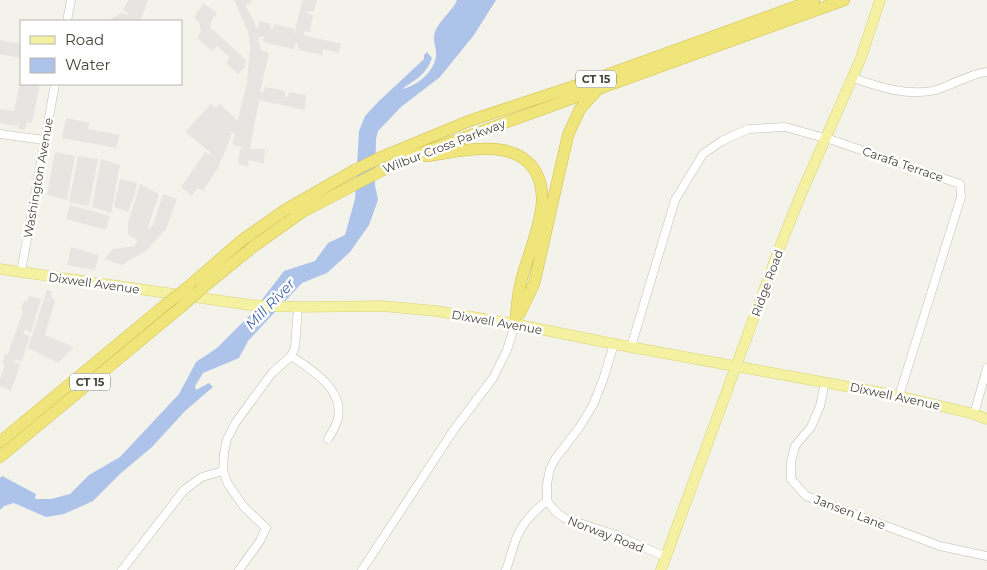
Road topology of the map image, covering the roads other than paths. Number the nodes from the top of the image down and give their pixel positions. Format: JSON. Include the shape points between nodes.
{"nodes":[{"id":1,"x":71,"y":0,"type":"edge"},
{"id":2,"x":814,"y":0,"type":"edge"},
{"id":3,"x":844,"y":0,"type":"edge"},
{"id":4,"x":879,"y":2,"type":"edge"},
{"id":5,"x":67,"y":20,"type":"edge"},
{"id":6,"x":987,"y":72,"type":"edge"},
{"id":7,"x":853,"y":78,"type":"junction"},
{"id":8,"x":55,"y":85,"type":"edge"},
{"id":9,"x":600,"y":87,"type":"junction"},
{"id":10,"x":0,"y":134,"type":"edge"},
{"id":11,"x":825,"y":138,"type":"junction"},
{"id":12,"x":44,"y":140,"type":"junction"},
{"id":13,"x":402,"y":160,"type":"junction"},
{"id":14,"x":0,"y":269,"type":"edge"},
{"id":15,"x":20,"y":272,"type":"junction"},
{"id":16,"x":298,"y":307,"type":"junction"},
{"id":17,"x":515,"y":324,"type":"junction"},
{"id":18,"x":614,"y":344,"type":"junction"},
{"id":19,"x":631,"y":347,"type":"junction"},
{"id":20,"x":291,"y":356,"type":"junction"},
{"id":21,"x":736,"y":366,"type":"junction"},
{"id":22,"x":987,"y":368,"type":"edge"},
{"id":23,"x":825,"y":382,"type":"junction"},
{"id":24,"x":899,"y":396,"type":"junction"},
{"id":25,"x":974,"y":414,"type":"junction"},
{"id":26,"x":987,"y":419,"type":"edge"},
{"id":27,"x":328,"y":439,"type":"dead end"},
{"id":28,"x":0,"y":442,"type":"edge"},
{"id":29,"x":0,"y":457,"type":"edge"},
{"id":30,"x":223,"y":471,"type":"junction"},
{"id":31,"x":547,"y":502,"type":"junction"},
{"id":32,"x":987,"y":556,"type":"edge"},
{"id":33,"x":666,"y":557,"type":"junction"},
{"id":34,"x":122,"y":570,"type":"edge"},
{"id":35,"x":239,"y":570,"type":"edge"},
{"id":36,"x":362,"y":570,"type":"edge"},
{"id":37,"x":506,"y":570,"type":"edge"},
{"id":38,"x":661,"y":570,"type":"edge"}],
"edges":[{"from":1,"to":5,"type":"street"},
{"from":2,"to":28,"type":"highway","name":"Wilbur Cross Parkway","number":"CT 15","bridge":true,"via":[[469,121],[355,170],[285,210],[241,242]]},
{"from":3,"to":9,"type":"highway","name":"Wilbur Cross Parkway","number":"CT 15"},
{"from":4,"to":7,"type":"main road","name":"Ridge Road"},
{"from":6,"to":7,"type":"street","via":[[935,90],[916,92],[881,87]]},
{"from":7,"to":11,"type":"main road","name":"Ridge Road"},
{"from":8,"to":12,"type":"street","name":"Washington Avenue"},
{"from":9,"to":13,"type":"highway","name":"Wilbur Cross Parkway","number":"CT 15"},
{"from":9,"to":17,"type":"highway","via":[[580,109],[568,136],[534,284]]},
{"from":10,"to":12,"type":"street"},
{"from":11,"to":19,"type":"street","name":"Carafa Terrace","via":[[785,127],[748,129],[703,154],[675,200]]},
{"from":11,"to":21,"type":"main road","name":"Ridge Road"},
{"from":11,"to":24,"type":"street","name":"Carafa Terrace","via":[[960,184],[961,197]]},
{"from":12,"to":15,"type":"street","name":"Washington Avenue"},
{"from":13,"to":17,"type":"highway","via":[[459,151],[503,150],[523,157],[535,169],[542,184],[540,218],[520,286]]},
{"from":13,"to":29,"type":"highway","name":"Wilbur Cross Parkway","number":"CT 15","bridge":true,"via":[[294,218],[254,246]]},
{"from":14,"to":15,"type":"main road","name":"Dixwell Avenue"},
{"from":15,"to":16,"type":"main road","name":"Dixwell Avenue","via":[[255,305]]},
{"from":16,"to":17,"type":"main road","name":"Dixwell Avenue","via":[[408,308]]},
{"from":16,"to":20,"type":"street","via":[[295,347]]},
{"from":17,"to":18,"type":"main road","name":"Dixwell Avenue"},
{"from":17,"to":36,"type":"street","via":[[493,378],[453,431]]},
{"from":18,"to":19,"type":"main road","name":"Dixwell Avenue"},
{"from":18,"to":31,"type":"street","via":[[593,405],[550,469]]},
{"from":19,"to":21,"type":"main road","name":"Dixwell Avenue"},
{"from":20,"to":27,"type":"street","via":[[331,388],[335,396],[339,416]]},
{"from":20,"to":30,"type":"street","via":[[272,372],[236,422],[227,440]]},
{"from":21,"to":23,"type":"main road","name":"Dixwell Avenue"},
{"from":21,"to":33,"type":"main road","name":"Ridge Road"},
{"from":22,"to":25,"type":"street"},
{"from":23,"to":24,"type":"main road","name":"Dixwell Avenue"},
{"from":23,"to":32,"type":"street","name":"Jansen Lane","via":[[811,427],[795,446],[790,462],[791,480],[806,496],[940,546]]},
{"from":24,"to":25,"type":"main road","name":"Dixwell Avenue"},
{"from":25,"to":26,"type":"main road","name":"Dixwell Avenue"},
{"from":30,"to":34,"type":"street","via":[[202,477],[184,490]]},
{"from":30,"to":35,"type":"street","via":[[235,496],[266,528],[260,542]]},
{"from":31,"to":33,"type":"street","name":"Norway Road","via":[[564,518],[616,535]]},
{"from":31,"to":37,"type":"street","via":[[523,525]]},
{"from":33,"to":38,"type":"main road","name":"Ridge Road"}]}
